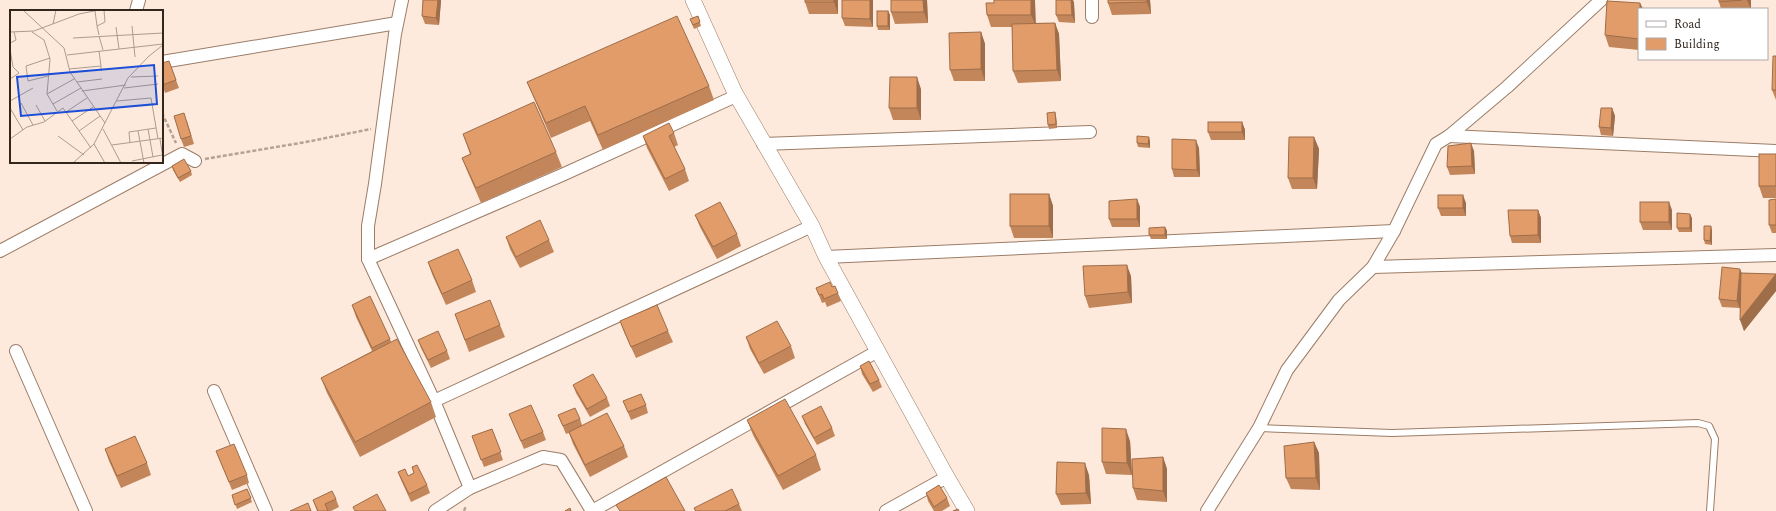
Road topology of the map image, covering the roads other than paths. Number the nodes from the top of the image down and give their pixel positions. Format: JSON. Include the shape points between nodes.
{"nodes":[{"id":1,"x":139,"y":0,"type":"edge"},
{"id":2,"x":402,"y":0,"type":"edge"},
{"id":3,"x":693,"y":0,"type":"edge"},
{"id":4,"x":1092,"y":0,"type":"edge"},
{"id":5,"x":1601,"y":0,"type":"edge"},
{"id":6,"x":136,"y":10,"type":"edge"},
{"id":7,"x":1092,"y":17,"type":"dead end"},
{"id":8,"x":398,"y":23,"type":"junction"},
{"id":9,"x":163,"y":62,"type":"edge"},
{"id":10,"x":736,"y":96,"type":"junction"},
{"id":11,"x":1090,"y":132,"type":"dead end"},
{"id":12,"x":1449,"y":136,"type":"junction"},
{"id":13,"x":763,"y":144,"type":"junction"},
{"id":14,"x":1776,"y":150,"type":"edge"},
{"id":15,"x":195,"y":161,"type":"road end"},
{"id":16,"x":812,"y":226,"type":"junction"},
{"id":17,"x":1394,"y":231,"type":"junction"},
{"id":18,"x":0,"y":251,"type":"edge"},
{"id":19,"x":1776,"y":255,"type":"edge"},
{"id":20,"x":826,"y":257,"type":"junction"},
{"id":21,"x":368,"y":259,"type":"junction"},
{"id":22,"x":1373,"y":267,"type":"junction"},
{"id":23,"x":16,"y":351,"type":"dead end"},
{"id":24,"x":878,"y":351,"type":"junction"},
{"id":25,"x":214,"y":391,"type":"dead end"},
{"id":26,"x":434,"y":401,"type":"junction"},
{"id":27,"x":1259,"y":428,"type":"junction"},
{"id":28,"x":947,"y":477,"type":"junction"},
{"id":29,"x":470,"y":488,"type":"junction"},
{"id":30,"x":86,"y":511,"type":"edge"},
{"id":31,"x":266,"y":511,"type":"edge"},
{"id":32,"x":435,"y":511,"type":"edge"},
{"id":33,"x":592,"y":511,"type":"edge"},
{"id":34,"x":886,"y":511,"type":"edge"},
{"id":35,"x":967,"y":511,"type":"edge"},
{"id":36,"x":1207,"y":511,"type":"edge"},
{"id":37,"x":1710,"y":511,"type":"edge"}],
"edges":[{"from":1,"to":6,"type":"street"},
{"from":2,"to":8,"type":"street"},
{"from":3,"to":10,"type":"street"},
{"from":4,"to":7,"type":"street"},
{"from":5,"to":12,"type":"street","via":[[1507,87]]},
{"from":8,"to":9,"type":"street"},
{"from":8,"to":21,"type":"street","via":[[368,226]]},
{"from":10,"to":13,"type":"street"},
{"from":10,"to":21,"type":"street"},
{"from":11,"to":13,"type":"street"},
{"from":12,"to":14,"type":"street"},
{"from":12,"to":17,"type":"street","via":[[1436,144]]},
{"from":13,"to":16,"type":"street"},
{"from":15,"to":18,"type":"street","via":[[182,154]]},
{"from":16,"to":20,"type":"street"},
{"from":16,"to":26,"type":"street"},
{"from":17,"to":20,"type":"street"},
{"from":17,"to":22,"type":"street"},
{"from":19,"to":22,"type":"street"},
{"from":20,"to":24,"type":"street"},
{"from":21,"to":26,"type":"street"},
{"from":22,"to":27,"type":"street","via":[[1339,300],[1287,370]]},
{"from":23,"to":30,"type":"street"},
{"from":24,"to":28,"type":"street"},
{"from":24,"to":33,"type":"street"},
{"from":25,"to":31,"type":"street"},
{"from":26,"to":29,"type":"street"},
{"from":27,"to":36,"type":"street"},
{"from":27,"to":37,"type":"lane","via":[[1392,433],[1698,422],[1709,426],[1715,439]]},
{"from":28,"to":34,"type":"street"},
{"from":28,"to":35,"type":"street"},
{"from":29,"to":32,"type":"street"},
{"from":29,"to":33,"type":"street","via":[[543,457],[560,460]]}]}
